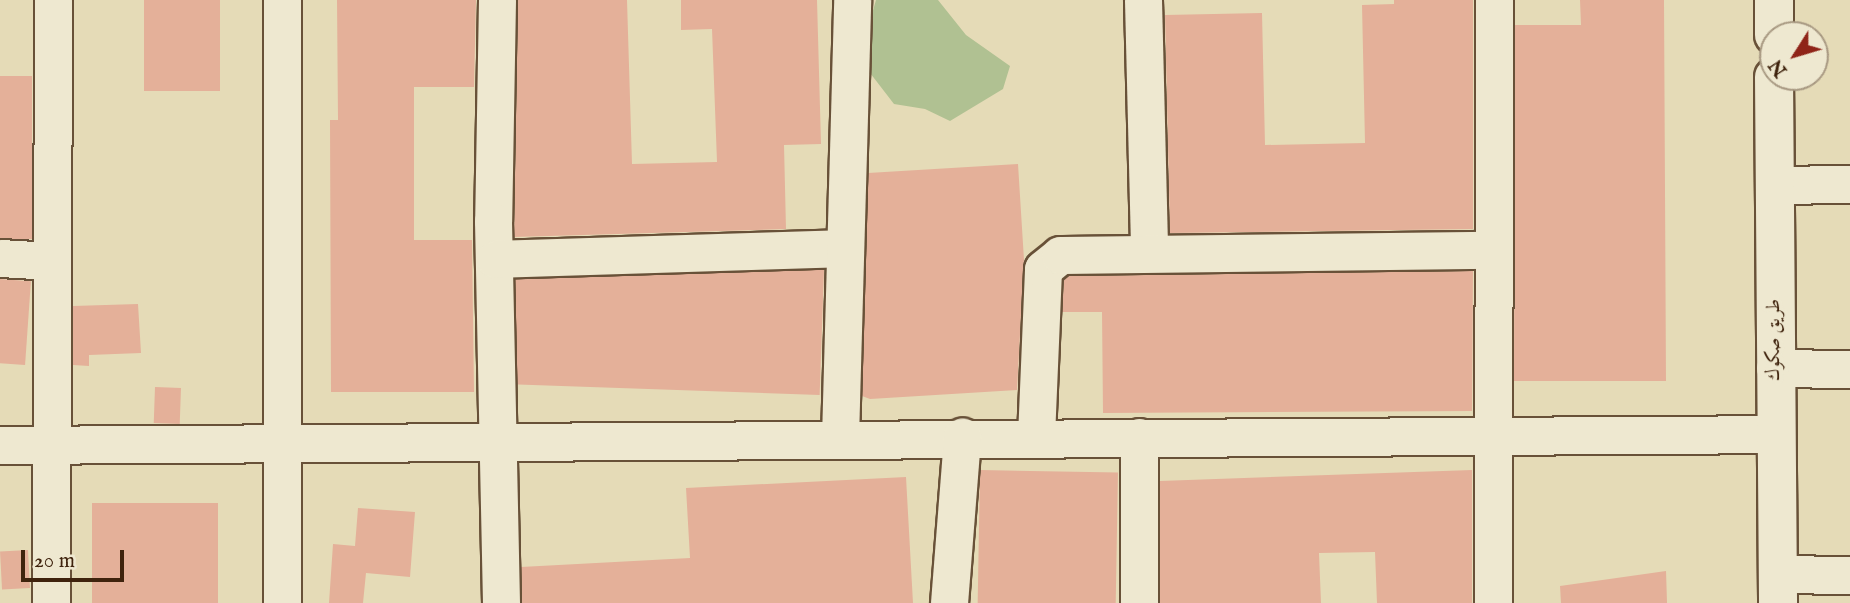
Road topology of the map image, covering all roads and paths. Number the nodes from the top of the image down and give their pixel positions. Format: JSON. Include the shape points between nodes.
{"nodes":[{"id":1,"x":53,"y":0,"type":"edge"},
{"id":2,"x":282,"y":0,"type":"edge"},
{"id":3,"x":497,"y":0,"type":"edge"},
{"id":4,"x":852,"y":0,"type":"edge"},
{"id":5,"x":1143,"y":0,"type":"edge"},
{"id":6,"x":1494,"y":0,"type":"edge"},
{"id":7,"x":1774,"y":0,"type":"edge"},
{"id":8,"x":1774,"y":21,"type":"edge"},
{"id":9,"x":1774,"y":91,"type":"edge"},
{"id":10,"x":1850,"y":184,"type":"edge"},
{"id":11,"x":1774,"y":185,"type":"junction"},
{"id":12,"x":845,"y":248,"type":"junction"},
{"id":13,"x":1493,"y":250,"type":"junction"},
{"id":14,"x":1149,"y":251,"type":"junction"},
{"id":15,"x":0,"y":258,"type":"edge"},
{"id":16,"x":495,"y":258,"type":"junction"},
{"id":17,"x":52,"y":261,"type":"junction"},
{"id":18,"x":1775,"y":368,"type":"junction"},
{"id":19,"x":1850,"y":369,"type":"edge"},
{"id":20,"x":1493,"y":435,"type":"junction"},
{"id":21,"x":1776,"y":435,"type":"junction"},
{"id":22,"x":962,"y":437,"type":"junction"},
{"id":23,"x":1036,"y":437,"type":"junction"},
{"id":24,"x":1139,"y":437,"type":"junction"},
{"id":25,"x":840,"y":438,"type":"junction"},
{"id":26,"x":501,"y":439,"type":"junction"},
{"id":27,"x":284,"y":440,"type":"junction"},
{"id":28,"x":52,"y":444,"type":"junction"},
{"id":29,"x":0,"y":445,"type":"edge"},
{"id":30,"x":1850,"y":575,"type":"edge"},
{"id":31,"x":1777,"y":589,"type":"edge"},
{"id":32,"x":51,"y":603,"type":"edge"},
{"id":33,"x":282,"y":603,"type":"edge"},
{"id":34,"x":501,"y":603,"type":"edge"},
{"id":35,"x":949,"y":603,"type":"edge"},
{"id":36,"x":1139,"y":603,"type":"edge"},
{"id":37,"x":1493,"y":603,"type":"edge"}],
"edges":[{"from":1,"to":17,"type":"street"},
{"from":2,"to":27,"type":"street"},
{"from":3,"to":16,"type":"street"},
{"from":4,"to":12,"type":"street"},
{"from":5,"to":14,"type":"street"},
{"from":6,"to":13,"type":"street"},
{"from":7,"to":8,"type":"street"},
{"from":9,"to":11,"type":"street","name":"طريق صكوك"},
{"from":10,"to":11,"type":"street"},
{"from":11,"to":18,"type":"street","name":"طريق صكوك"},
{"from":12,"to":16,"type":"street"},
{"from":12,"to":25,"type":"street"},
{"from":13,"to":14,"type":"street"},
{"from":13,"to":20,"type":"street"},
{"from":14,"to":23,"type":"street","via":[[1074,252],[1060,255],[1043,269]]},
{"from":15,"to":17,"type":"street"},
{"from":16,"to":26,"type":"street"},
{"from":17,"to":28,"type":"street"},
{"from":18,"to":19,"type":"street"},
{"from":18,"to":21,"type":"street","name":"طريق صكوك"},
{"from":20,"to":21,"type":"street"},
{"from":20,"to":24,"type":"street"},
{"from":20,"to":37,"type":"street"},
{"from":21,"to":31,"type":"street","name":"طريق صكوك"},
{"from":22,"to":23,"type":"street"},
{"from":22,"to":25,"type":"street"},
{"from":22,"to":35,"type":"street"},
{"from":23,"to":24,"type":"street"},
{"from":24,"to":36,"type":"street"},
{"from":25,"to":26,"type":"street"},
{"from":26,"to":27,"type":"street"},
{"from":26,"to":34,"type":"street"},
{"from":27,"to":28,"type":"street"},
{"from":27,"to":33,"type":"street"},
{"from":28,"to":29,"type":"street"},
{"from":28,"to":32,"type":"street"},
{"from":30,"to":31,"type":"street"}]}
